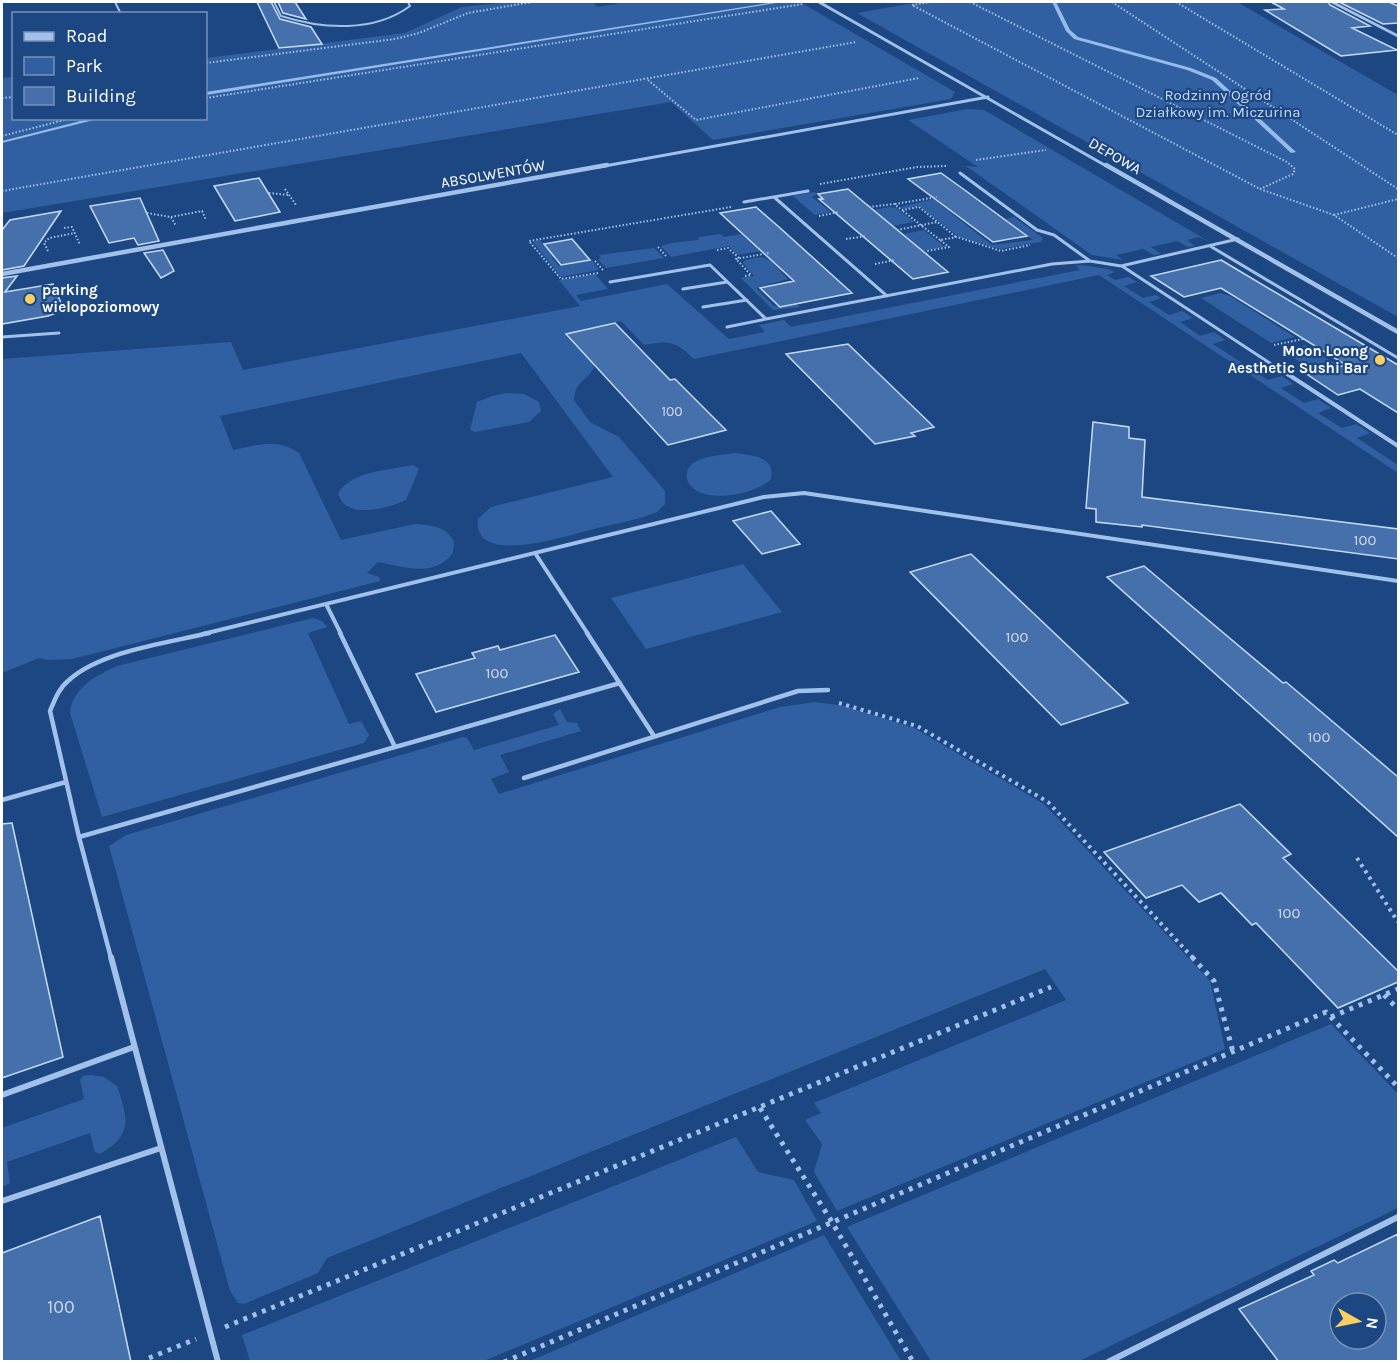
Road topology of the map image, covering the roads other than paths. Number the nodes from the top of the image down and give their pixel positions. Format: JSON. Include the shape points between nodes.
{"nodes":[{"id":1,"x":274,"y":2,"type":"edge"},
{"id":2,"x":408,"y":2,"type":"edge"},
{"id":3,"x":819,"y":2,"type":"edge"},
{"id":4,"x":1332,"y":2,"type":"edge"},
{"id":5,"x":1398,"y":36,"type":"edge"},
{"id":6,"x":988,"y":97,"type":"junction"},
{"id":7,"x":960,"y":173,"type":"dead end"},
{"id":8,"x":808,"y":191,"type":"dead end"},
{"id":9,"x":774,"y":197,"type":"junction"},
{"id":10,"x":744,"y":202,"type":"dead end"},
{"id":11,"x":1238,"y":240,"type":"junction"},
{"id":12,"x":1210,"y":246,"type":"junction"},
{"id":13,"x":1090,"y":261,"type":"junction"},
{"id":14,"x":1121,"y":266,"type":"junction"},
{"id":15,"x":2,"y":274,"type":"edge"},
{"id":16,"x":610,"y":282,"type":"dead end"},
{"id":17,"x":727,"y":282,"type":"junction"},
{"id":18,"x":683,"y":289,"type":"dead end"},
{"id":19,"x":887,"y":296,"type":"junction"},
{"id":20,"x":747,"y":300,"type":"junction"},
{"id":21,"x":703,"y":307,"type":"dead end"},
{"id":22,"x":766,"y":320,"type":"junction"},
{"id":23,"x":727,"y":327,"type":"dead end"},
{"id":24,"x":1398,"y":332,"type":"edge"},
{"id":25,"x":59,"y":333,"type":"dead end"},
{"id":26,"x":2,"y":337,"type":"edge"},
{"id":27,"x":1398,"y":358,"type":"edge"},
{"id":28,"x":1398,"y":447,"type":"edge"},
{"id":29,"x":535,"y":553,"type":"junction"},
{"id":30,"x":1398,"y":581,"type":"edge"},
{"id":31,"x":326,"y":604,"type":"junction"},
{"id":32,"x":620,"y":683,"type":"junction"},
{"id":33,"x":828,"y":690,"type":"dead end"},
{"id":34,"x":654,"y":736,"type":"junction"},
{"id":35,"x":395,"y":747,"type":"junction"},
{"id":36,"x":524,"y":778,"type":"dead end"},
{"id":37,"x":66,"y":782,"type":"junction"},
{"id":38,"x":2,"y":800,"type":"edge"},
{"id":39,"x":79,"y":837,"type":"junction"},
{"id":40,"x":134,"y":1047,"type":"junction"},
{"id":41,"x":2,"y":1095,"type":"edge"},
{"id":42,"x":161,"y":1148,"type":"junction"},
{"id":43,"x":2,"y":1201,"type":"edge"},
{"id":44,"x":1398,"y":1217,"type":"edge"},
{"id":45,"x":218,"y":1362,"type":"edge"},
{"id":46,"x":1108,"y":1362,"type":"edge"}],
"edges":[{"from":1,"to":2,"type":"lane","via":[[281,16],[318,26],[379,21],[406,11]]},
{"from":3,"to":6,"type":"street","name":"DEPOWA"},
{"from":4,"to":5,"type":"street"},
{"from":6,"to":11,"type":"street","name":"DEPOWA"},
{"from":6,"to":15,"type":"street","name":"ABSOLWENTÓW"},
{"from":7,"to":13,"type":"lane","via":[[1037,230],[1054,235]]},
{"from":8,"to":9,"type":"lane"},
{"from":9,"to":10,"type":"lane"},
{"from":9,"to":19,"type":"lane"},
{"from":11,"to":12,"type":"lane"},
{"from":11,"to":24,"type":"street","name":"DEPOWA"},
{"from":12,"to":14,"type":"lane"},
{"from":12,"to":27,"type":"lane"},
{"from":13,"to":14,"type":"lane"},
{"from":13,"to":19,"type":"lane","via":[[1052,264]]},
{"from":14,"to":28,"type":"lane"},
{"from":16,"to":17,"type":"lane","via":[[710,265]]},
{"from":17,"to":18,"type":"lane"},
{"from":17,"to":20,"type":"lane"},
{"from":19,"to":22,"type":"lane"},
{"from":20,"to":21,"type":"lane"},
{"from":20,"to":22,"type":"lane"},
{"from":22,"to":23,"type":"lane"},
{"from":25,"to":26,"type":"lane"},
{"from":29,"to":30,"type":"lane","via":[[764,497],[804,493]]},
{"from":29,"to":31,"type":"lane"},
{"from":29,"to":32,"type":"lane"},
{"from":31,"to":35,"type":"lane"},
{"from":31,"to":37,"type":"lane","via":[[166,643],[93,664],[77,673],[64,682],[50,711]]},
{"from":32,"to":34,"type":"lane"},
{"from":32,"to":35,"type":"lane"},
{"from":33,"to":34,"type":"lane","via":[[798,691]]},
{"from":34,"to":36,"type":"lane"},
{"from":35,"to":39,"type":"lane"},
{"from":37,"to":38,"type":"lane"},
{"from":37,"to":39,"type":"lane"},
{"from":39,"to":40,"type":"lane"},
{"from":40,"to":41,"type":"lane"},
{"from":40,"to":42,"type":"lane"},
{"from":42,"to":43,"type":"lane"},
{"from":42,"to":45,"type":"lane"},
{"from":44,"to":46,"type":"lane"}]}
